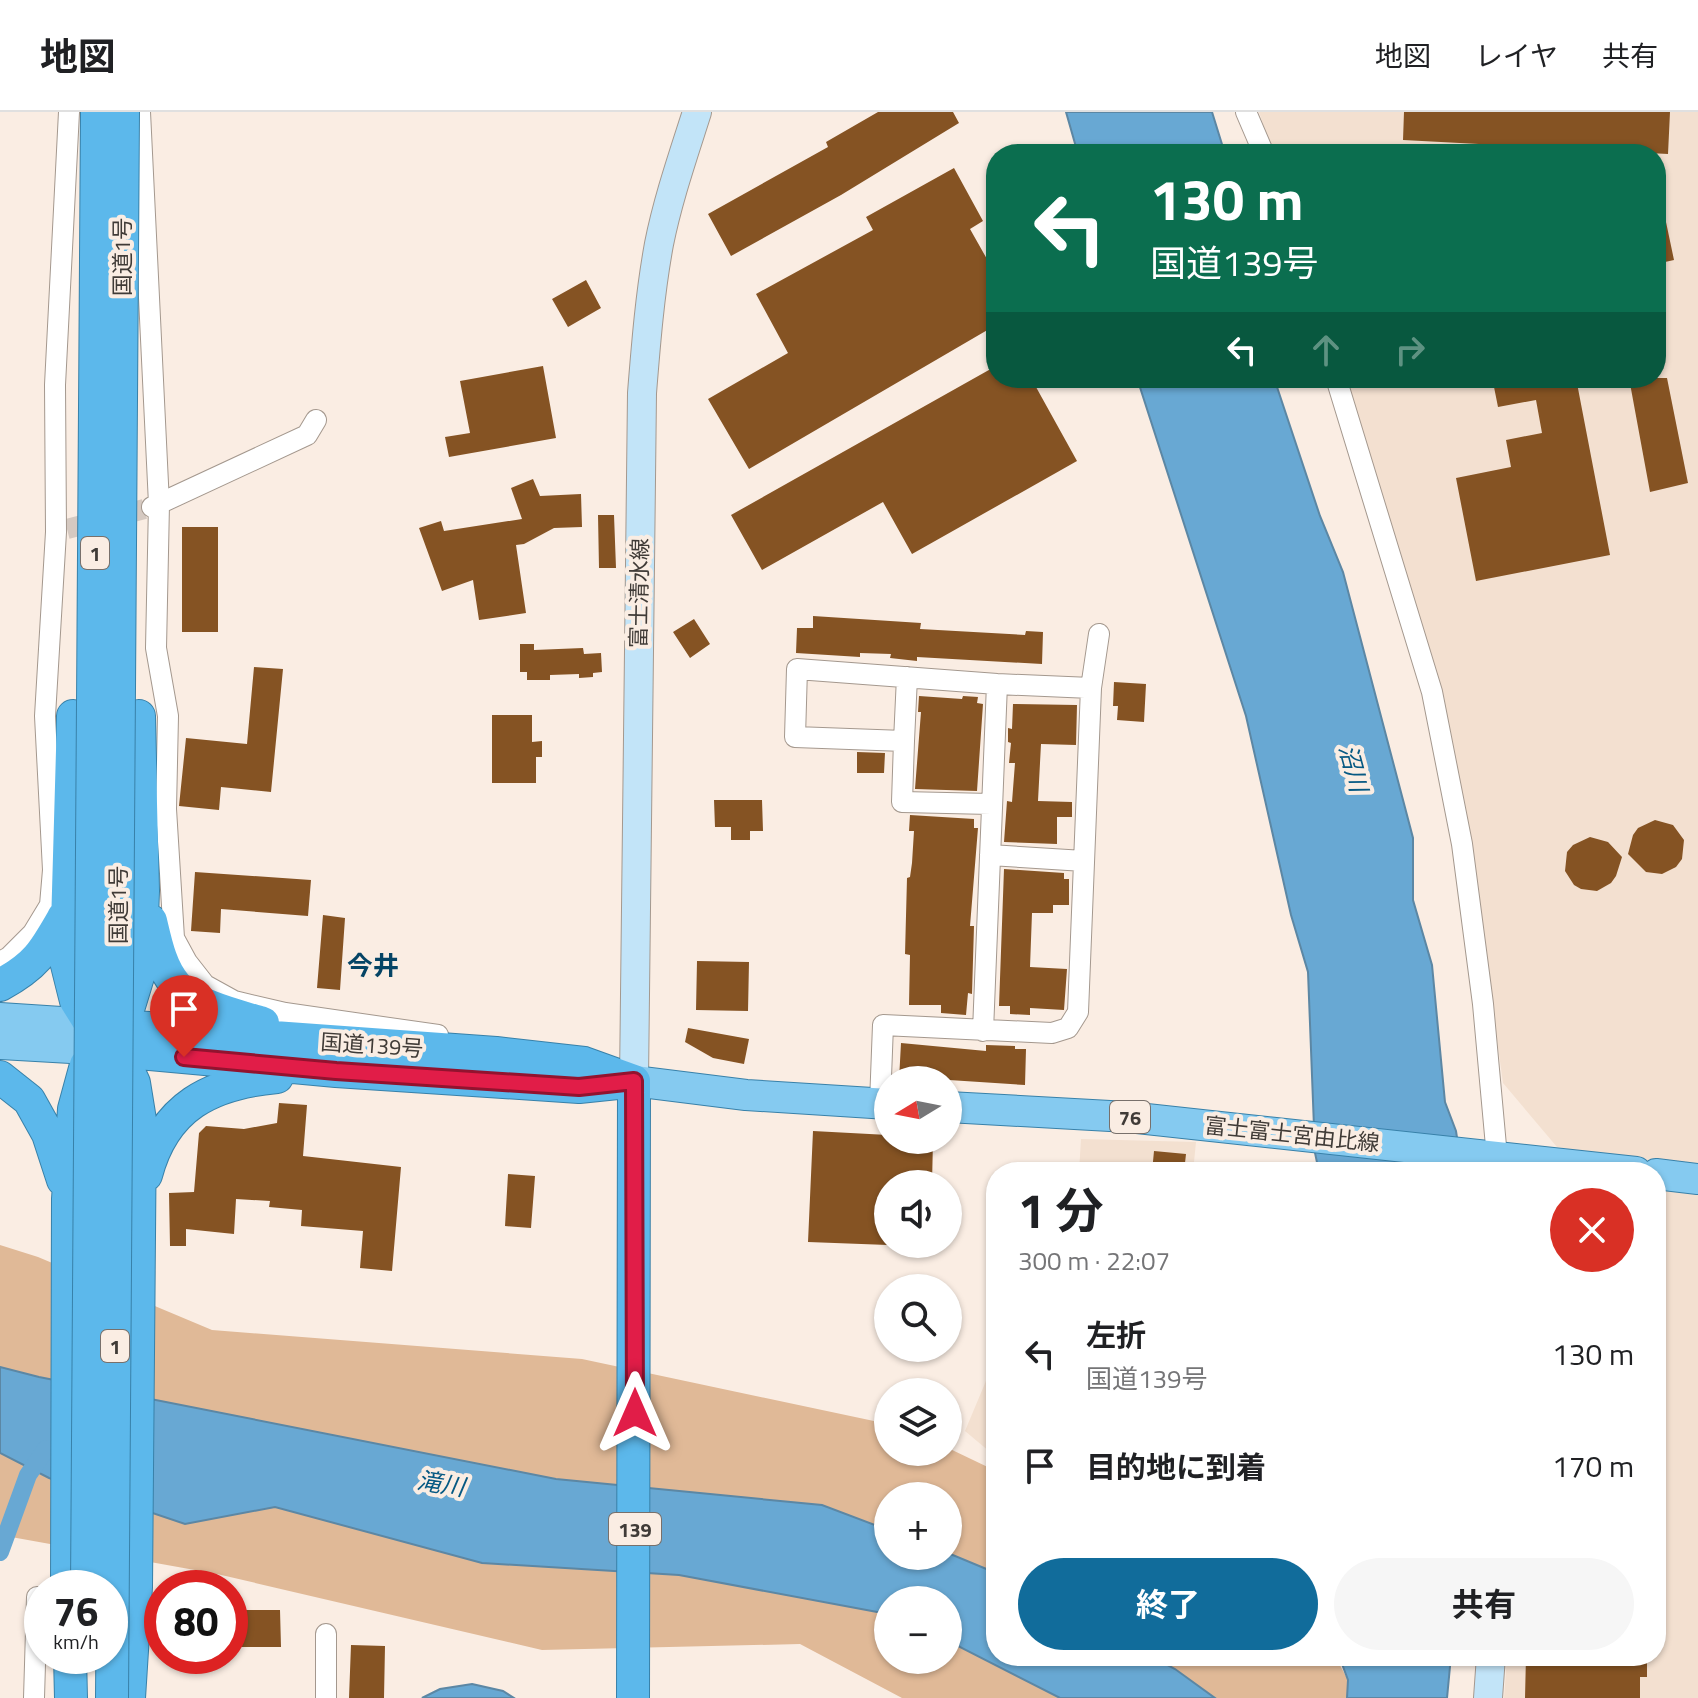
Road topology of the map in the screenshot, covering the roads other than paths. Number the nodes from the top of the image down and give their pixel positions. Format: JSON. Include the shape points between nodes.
{"nodes":[{"id":1,"x":69,"y":112,"type":"edge"},
{"id":2,"x":90,"y":112,"type":"edge"},
{"id":3,"x":97,"y":112,"type":"edge"},
{"id":4,"x":125,"y":112,"type":"edge"},
{"id":5,"x":140,"y":112,"type":"edge"},
{"id":6,"x":697,"y":112,"type":"edge"},
{"id":7,"x":1246,"y":112,"type":"edge"},
{"id":8,"x":1260,"y":144,"type":"edge"},
{"id":9,"x":1339,"y":388,"type":"edge"},
{"id":10,"x":316,"y":420,"type":"dead end"},
{"id":11,"x":155,"y":506,"type":"junction"},
{"id":12,"x":1099,"y":634,"type":"dead end"},
{"id":13,"x":907,"y":677,"type":"junction"},
{"id":14,"x":997,"y":684,"type":"junction"},
{"id":15,"x":1091,"y":688,"type":"junction"},
{"id":16,"x":904,"y":741,"type":"junction"},
{"id":17,"x":991,"y":804,"type":"junction"},
{"id":18,"x":990,"y":855,"type":"junction"},
{"id":19,"x":1084,"y":861,"type":"junction"},
{"id":20,"x":143,"y":891,"type":"junction"},
{"id":21,"x":67,"y":911,"type":"junction"},
{"id":22,"x":0,"y":962,"type":"edge"},
{"id":23,"x":0,"y":985,"type":"edge"},
{"id":24,"x":0,"y":1018,"type":"edge"},
{"id":25,"x":983,"y":1031,"type":"junction"},
{"id":26,"x":106,"y":1038,"type":"junction"},
{"id":27,"x":0,"y":1044,"type":"edge"},
{"id":28,"x":496,"y":1053,"type":"junction"},
{"id":29,"x":339,"y":1057,"type":"junction"},
{"id":30,"x":884,"y":1066,"type":"edge"},
{"id":31,"x":0,"y":1077,"type":"edge"},
{"id":32,"x":634,"y":1081,"type":"junction"},
{"id":33,"x":874,"y":1102,"type":"edge"},
{"id":34,"x":962,"y":1108,"type":"edge"},
{"id":35,"x":1493,"y":1161,"type":"edge"},
{"id":36,"x":1666,"y":1175,"type":"edge"},
{"id":37,"x":1698,"y":1179,"type":"edge"},
{"id":38,"x":68,"y":1199,"type":"junction"},
{"id":39,"x":140,"y":1199,"type":"junction"},
{"id":40,"x":53,"y":1570,"type":"edge"},
{"id":41,"x":87,"y":1570,"type":"edge"},
{"id":42,"x":326,"y":1634,"type":"dead end"},
{"id":43,"x":1490,"y":1666,"type":"edge"},
{"id":44,"x":38,"y":1674,"type":"edge"},
{"id":45,"x":70,"y":1674,"type":"edge"},
{"id":46,"x":86,"y":1674,"type":"edge"},
{"id":47,"x":34,"y":1698,"type":"edge"},
{"id":48,"x":71,"y":1698,"type":"edge"},
{"id":49,"x":86,"y":1698,"type":"edge"},
{"id":50,"x":112,"y":1698,"type":"edge"},
{"id":51,"x":129,"y":1698,"type":"edge"},
{"id":52,"x":326,"y":1698,"type":"edge"},
{"id":53,"x":633,"y":1698,"type":"edge"},
{"id":54,"x":1488,"y":1698,"type":"edge"}],
"edges":[{"from":1,"to":22,"type":"street","via":[[55,385],[61,530],[45,716],[53,870],[50,905],[33,933]]},
{"from":2,"to":21,"type":"highway","number":"1","via":[[81,197]]},
{"from":3,"to":41,"type":"highway","name":"国道1号","number":"1","bridge":true},
{"from":4,"to":20,"type":"highway","number":"1","bridge":true,"via":[[140,354]]},
{"from":4,"to":50,"type":"highway","name":"国道1号","number":"1","bridge":true},
{"from":5,"to":11,"type":"street"},
{"from":6,"to":32,"type":"main road","name":"富士清水線","via":[[659,244],[642,393]]},
{"from":7,"to":8,"type":"street"},
{"from":9,"to":35,"type":"street","via":[[1432,692],[1462,844],[1483,1004]]},
{"from":10,"to":11,"type":"street","via":[[307,435]]},
{"from":11,"to":28,"type":"street","via":[[156,648],[168,716],[170,906],[174,938],[187,962],[205,985],[234,1001],[461,1038]]},
{"from":12,"to":15,"type":"street"},
{"from":13,"to":14,"type":"street"},
{"from":13,"to":16,"type":"street"},
{"from":13,"to":16,"type":"street","via":[[797,669],[795,737]]},
{"from":14,"to":15,"type":"street"},
{"from":14,"to":17,"type":"street"},
{"from":15,"to":19,"type":"street"},
{"from":16,"to":17,"type":"street","via":[[902,802]]},
{"from":17,"to":18,"type":"street"},
{"from":18,"to":19,"type":"street"},
{"from":18,"to":25,"type":"street"},
{"from":19,"to":25,"type":"street","via":[[1078,1012],[1068,1028],[1052,1033]]},
{"from":20,"to":26,"type":"highway","number":"1","via":[[140,970],[129,1006]]},
{"from":20,"to":29,"type":"highway","number":"1","via":[[160,957],[177,987],[214,1009]]},
{"from":21,"to":23,"type":"highway","number":"1","via":[[43,954]]},
{"from":21,"to":26,"type":"highway","number":"1","via":[[66,961],[76,1001]]},
{"from":24,"to":26,"type":"main road"},
{"from":25,"to":30,"type":"street","via":[[883,1025]]},
{"from":26,"to":27,"type":"main road"},
{"from":26,"to":29,"type":"highway","name":"国道139号"},
{"from":26,"to":38,"type":"highway","number":"1","via":[[83,1071],[74,1109]]},
{"from":26,"to":39,"type":"highway","number":"1","via":[[134,1083],[140,1120]]},
{"from":28,"to":29,"type":"highway","name":"国道139号"},
{"from":28,"to":32,"type":"highway","name":"国道139号","via":[[584,1063]]},
{"from":29,"to":32,"type":"highway","name":"国道139号","via":[[579,1087]]},
{"from":29,"to":39,"type":"highway","number":"1","via":[[212,1090],[184,1108],[164,1132]]},
{"from":31,"to":38,"type":"highway","number":"1","via":[[29,1100],[48,1134]]},
{"from":32,"to":33,"type":"main road"},
{"from":32,"to":53,"type":"highway","number":"139"},
{"from":34,"to":35,"type":"main road","name":"富士富士宮由比線","number":"76","via":[[1128,1117]]},
{"from":36,"to":37,"type":"main road"},
{"from":38,"to":40,"type":"highway","number":"1"},
{"from":39,"to":51,"type":"highway","number":"1","via":[[136,1587]]},
{"from":42,"to":52,"type":"street"},
{"from":43,"to":54,"type":"main road"},
{"from":44,"to":47,"type":"street"},
{"from":45,"to":48,"type":"highway"},
{"from":46,"to":49,"type":"highway"}]}
